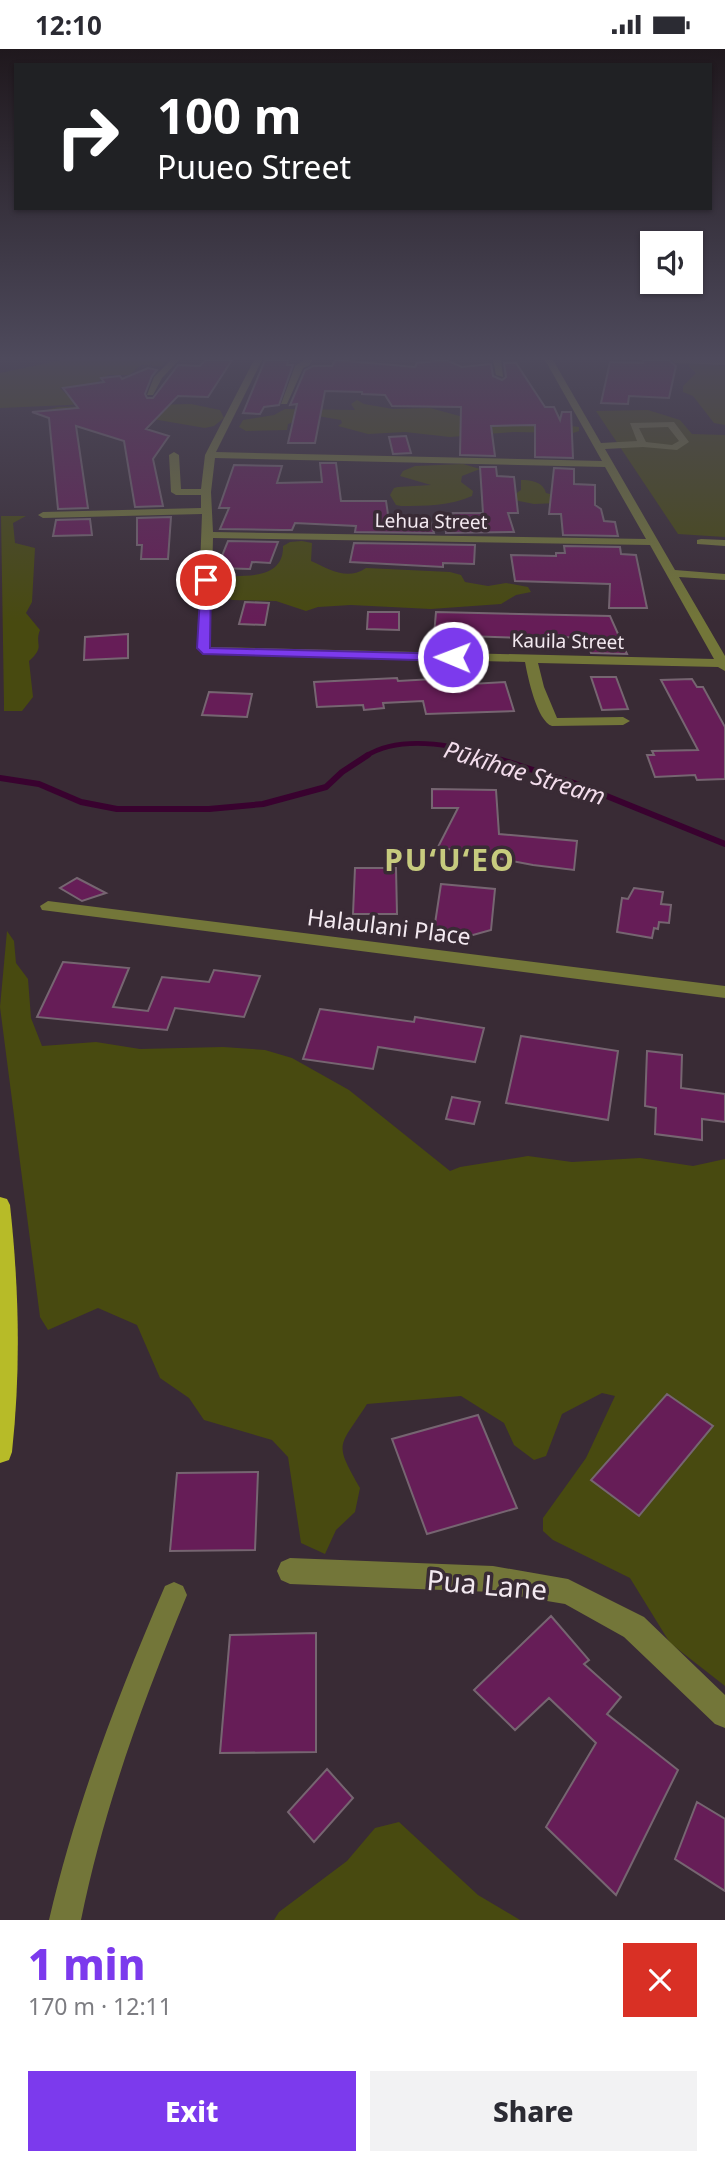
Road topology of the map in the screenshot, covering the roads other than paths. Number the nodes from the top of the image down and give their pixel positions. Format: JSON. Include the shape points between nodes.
{"nodes":[{"id":1,"x":214,"y":447,"type":"edge"},
{"id":2,"x":600,"y":447,"type":"edge"},
{"id":3,"x":174,"y":455,"type":"dead end"},
{"id":4,"x":210,"y":455,"type":"junction"},
{"id":5,"x":608,"y":464,"type":"junction"},
{"id":6,"x":206,"y":492,"type":"junction"},
{"id":7,"x":207,"y":510,"type":"junction"},
{"id":8,"x":43,"y":515,"type":"dead end"},
{"id":9,"x":208,"y":535,"type":"junction"},
{"id":10,"x":654,"y":542,"type":"junction"},
{"id":11,"x":701,"y":542,"type":"dead end"},
{"id":12,"x":725,"y":543,"type":"edge"},
{"id":13,"x":671,"y":573,"type":"junction"},
{"id":14,"x":725,"y":577,"type":"edge"},
{"id":15,"x":531,"y":659,"type":"junction"},
{"id":16,"x":724,"y":665,"type":"edge"},
{"id":17,"x":623,"y":721,"type":"dead end"},
{"id":18,"x":48,"y":906,"type":"dead end"},
{"id":19,"x":725,"y":992,"type":"edge"},
{"id":20,"x":0,"y":1205,"type":"edge"},
{"id":21,"x":0,"y":1452,"type":"edge"},
{"id":22,"x":290,"y":1571,"type":"dead end"},
{"id":23,"x":174,"y":1595,"type":"dead end"},
{"id":24,"x":725,"y":1714,"type":"edge"},
{"id":25,"x":65,"y":1920,"type":"edge"}],
"edges":[{"from":1,"to":4,"type":"street"},
{"from":2,"to":5,"type":"street"},
{"from":3,"to":6,"type":"street","via":[[176,492]]},
{"from":4,"to":5,"type":"street"},
{"from":4,"to":6,"type":"street"},
{"from":5,"to":10,"type":"street"},
{"from":6,"to":7,"type":"street"},
{"from":7,"to":8,"type":"street"},
{"from":7,"to":9,"type":"street"},
{"from":9,"to":10,"type":"street","name":"Lehua Street"},
{"from":9,"to":15,"type":"street","name":"Kauila Street","via":[[203,648],[213,652]]},
{"from":10,"to":13,"type":"street"},
{"from":11,"to":12,"type":"street"},
{"from":13,"to":14,"type":"street"},
{"from":13,"to":16,"type":"street"},
{"from":15,"to":16,"type":"street","name":"Kauila Street"},
{"from":15,"to":17,"type":"street","via":[[552,722]]},
{"from":18,"to":19,"type":"street","name":"Halaulani Place"},
{"from":20,"to":21,"type":"main road","via":[[7,1322],[6,1410]]},
{"from":22,"to":24,"type":"street","name":"Pua Lane","via":[[493,1579],[568,1592],[635,1627]]},
{"from":23,"to":25,"type":"street","via":[[93,1805]]}]}
